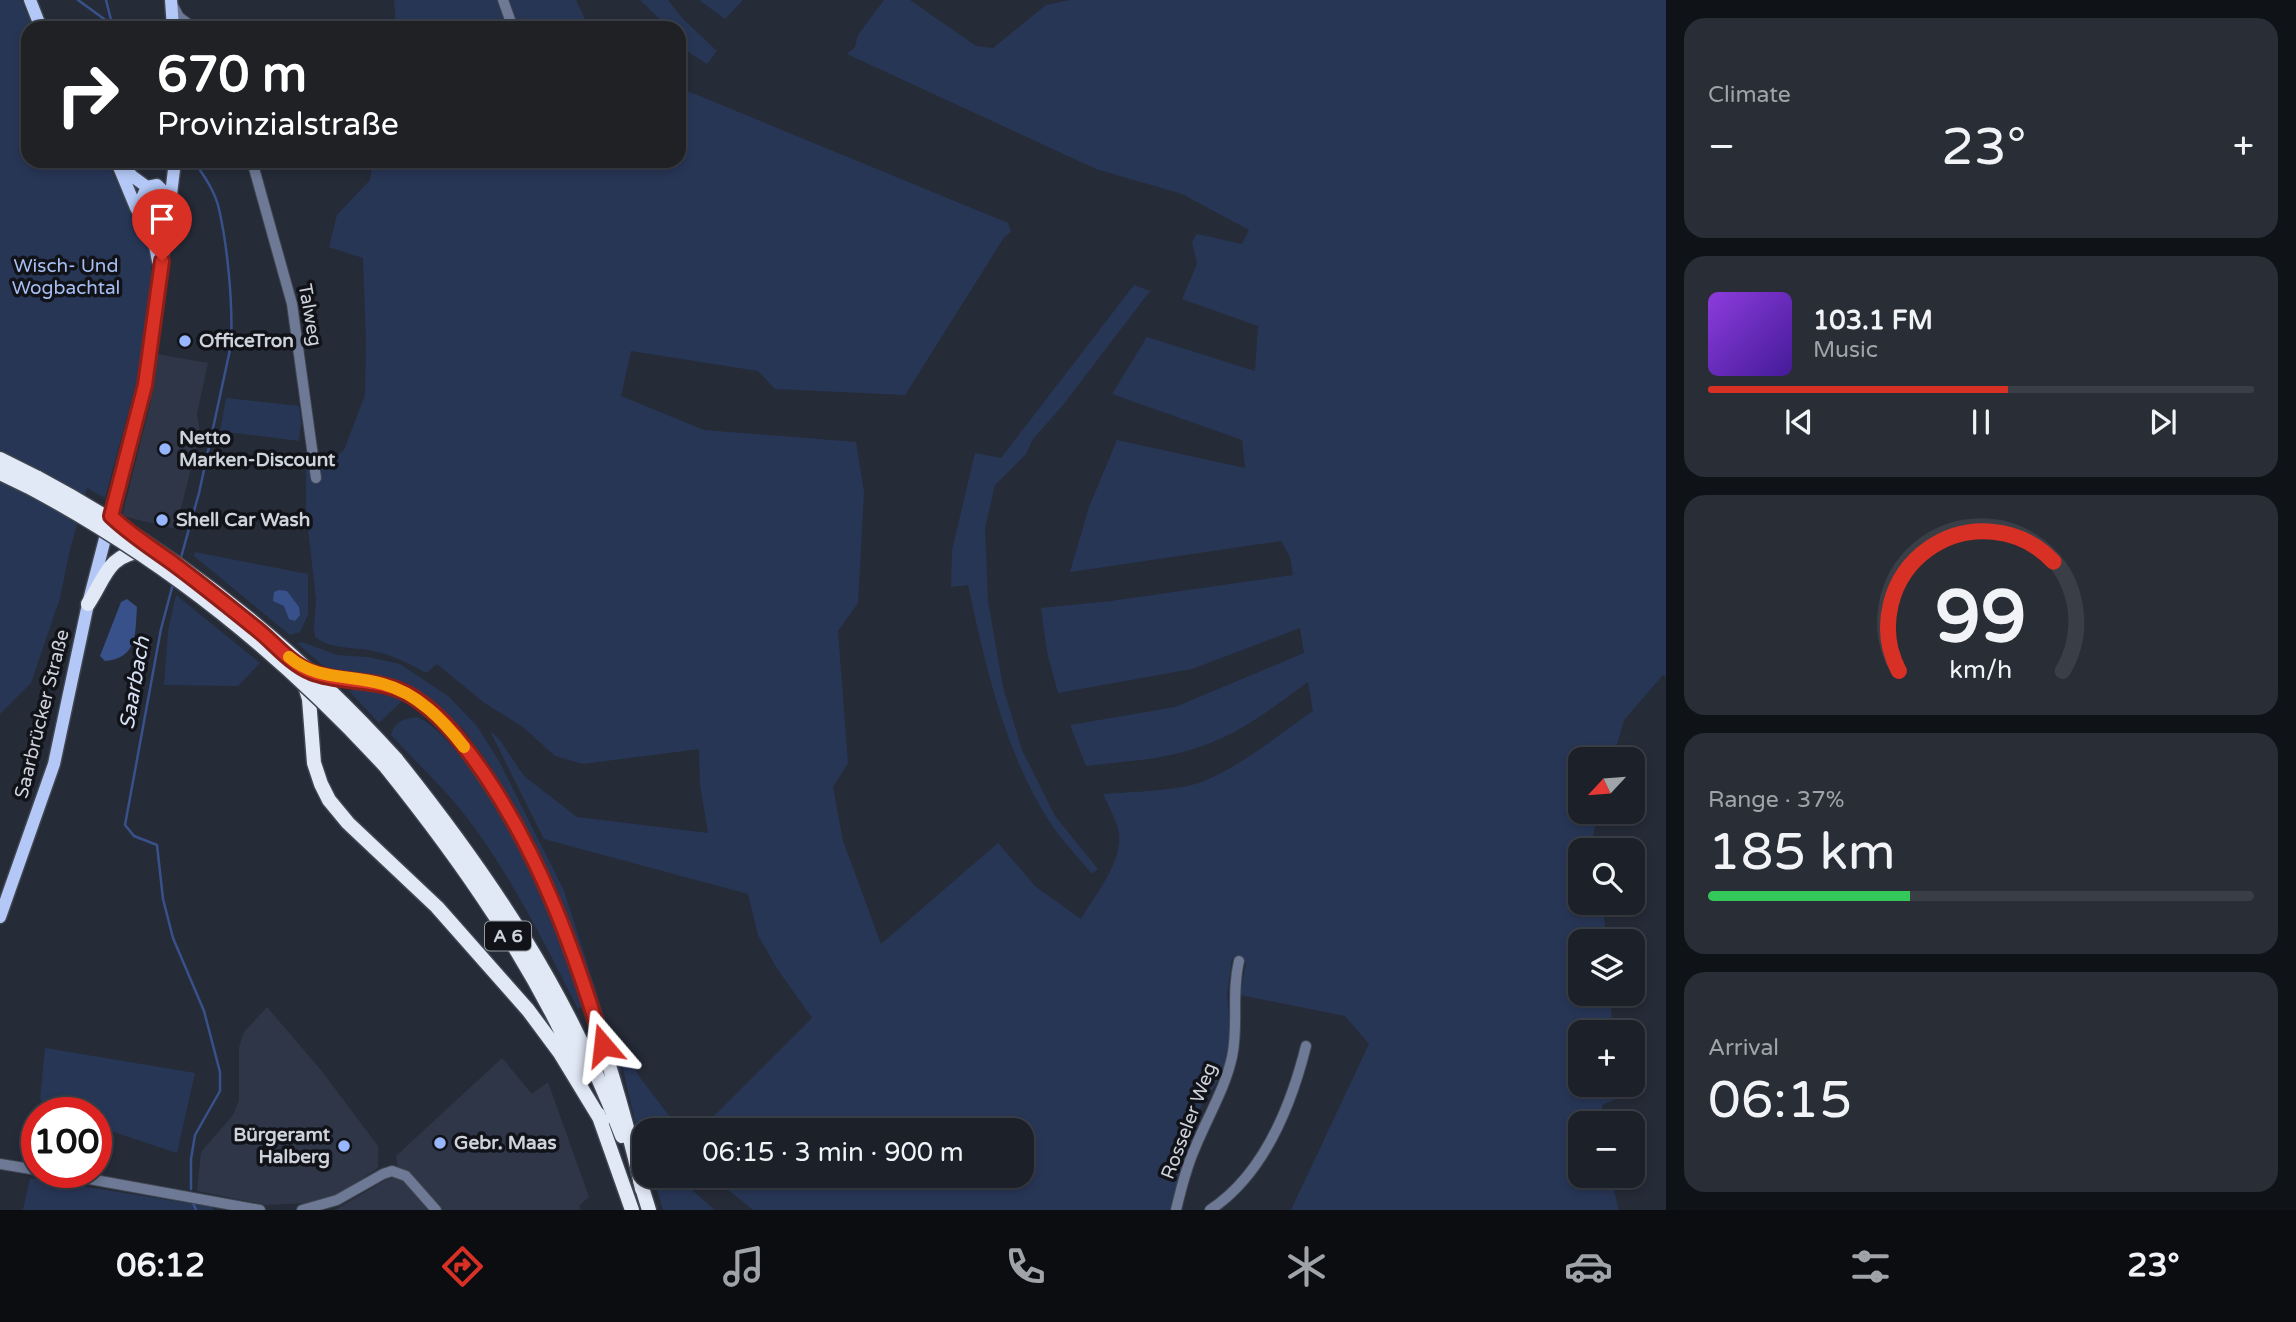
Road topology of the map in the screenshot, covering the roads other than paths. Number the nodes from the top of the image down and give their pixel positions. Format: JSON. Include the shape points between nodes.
{"nodes":[{"id":1,"x":30,"y":0,"type":"edge"},
{"id":2,"x":503,"y":0,"type":"edge"},
{"id":3,"x":171,"y":1,"type":"edge"},
{"id":4,"x":38,"y":21,"type":"edge"},
{"id":5,"x":172,"y":21,"type":"edge"},
{"id":6,"x":184,"y":21,"type":"edge"},
{"id":7,"x":510,"y":21,"type":"edge"},
{"id":8,"x":120,"y":168,"type":"edge"},
{"id":9,"x":124,"y":168,"type":"edge"},
{"id":10,"x":168,"y":168,"type":"edge"},
{"id":11,"x":173,"y":168,"type":"edge"},
{"id":12,"x":254,"y":168,"type":"edge"},
{"id":13,"x":149,"y":189,"type":"junction"},
{"id":14,"x":158,"y":212,"type":"junction"},
{"id":15,"x":158,"y":261,"type":"junction"},
{"id":16,"x":160,"y":278,"type":"junction"},
{"id":17,"x":0,"y":459,"type":"edge"},
{"id":18,"x":0,"y":473,"type":"edge"},
{"id":19,"x":316,"y":478,"type":"dead end"},
{"id":20,"x":35,"y":484,"type":"junction"},
{"id":21,"x":109,"y":524,"type":"junction"},
{"id":22,"x":143,"y":548,"type":"junction"},
{"id":23,"x":88,"y":604,"type":"junction"},
{"id":24,"x":291,"y":663,"type":"junction"},
{"id":25,"x":367,"y":681,"type":"junction"},
{"id":26,"x":312,"y":740,"type":"junction"},
{"id":27,"x":391,"y":763,"type":"junction"},
{"id":28,"x":0,"y":917,"type":"edge"},
{"id":29,"x":1239,"y":961,"type":"dead end"},
{"id":30,"x":1306,"y":1046,"type":"dead end"},
{"id":31,"x":601,"y":1122,"type":"junction"},
{"id":32,"x":0,"y":1164,"type":"edge"},
{"id":33,"x":21,"y":1167,"type":"edge"},
{"id":34,"x":112,"y":1183,"type":"edge"},
{"id":35,"x":642,"y":1189,"type":"junction"},
{"id":36,"x":260,"y":1210,"type":"edge"},
{"id":37,"x":302,"y":1210,"type":"edge"},
{"id":38,"x":436,"y":1210,"type":"edge"},
{"id":39,"x":632,"y":1210,"type":"edge"},
{"id":40,"x":649,"y":1210,"type":"edge"},
{"id":41,"x":1176,"y":1210,"type":"edge"},
{"id":42,"x":1210,"y":1210,"type":"edge"}],
"edges":[{"from":1,"to":4,"type":"main road"},
{"from":2,"to":7,"type":"street"},
{"from":3,"to":5,"type":"main road"},
{"from":3,"to":6,"type":"street"},
{"from":8,"to":15,"type":"main road","via":[[136,208],[152,231]]},
{"from":9,"to":13,"type":"main road"},
{"from":10,"to":13,"type":"main road"},
{"from":11,"to":14,"type":"main road","via":[[168,208]]},
{"from":12,"to":19,"type":"street","name":"Talweg","via":[[292,304]]},
{"from":13,"to":14,"type":"main road","via":[[142,206]]},
{"from":13,"to":14,"type":"main road","via":[[164,192]]},
{"from":14,"to":15,"type":"main road"},
{"from":14,"to":16,"type":"main road","via":[[165,239]]},
{"from":15,"to":16,"type":"main road"},
{"from":16,"to":21,"type":"main road","name":"Saarbrücker Straße","via":[[145,385]]},
{"from":17,"to":20,"type":"highway","number":"A 6"},
{"from":18,"to":20,"type":"highway","number":"A 6"},
{"from":20,"to":27,"type":"highway","number":"A 6","bridge":true,"via":[[155,562],[252,636]]},
{"from":21,"to":22,"type":"highway","number":"A 6"},
{"from":21,"to":23,"type":"main road","name":"Saarbrücker Straße"},
{"from":22,"to":23,"type":"highway","via":[[113,561]]},
{"from":22,"to":24,"type":"highway","number":"A 6","bridge":true},
{"from":23,"to":28,"type":"main road","name":"Saarbrücker Straße","via":[[54,764]]},
{"from":24,"to":25,"type":"highway","via":[[320,674]]},
{"from":24,"to":26,"type":"highway","number":"A 6","via":[[307,688]]},
{"from":25,"to":26,"type":"highway","number":"A 6","via":[[337,690],[326,699],[317,714]]},
{"from":25,"to":35,"type":"highway","via":[[412,696],[456,736],[534,857],[580,972],[630,1131]]},
{"from":26,"to":31,"type":"highway","number":"A 6","via":[[321,784],[338,812],[436,907],[528,1010]]},
{"from":27,"to":31,"type":"highway","number":"A 6","via":[[508,936],[571,1051]]},
{"from":27,"to":35,"type":"highway","number":"A 6","via":[[492,886],[550,980],[599,1079]]},
{"from":29,"to":41,"type":"street","name":"Rosseler Weg","via":[[1233,991],[1232,1058],[1193,1152]]},
{"from":30,"to":42,"type":"street","via":[[1289,1099],[1257,1162]]},
{"from":31,"to":39,"type":"highway","number":"A 6"},
{"from":32,"to":33,"type":"street"},
{"from":34,"to":36,"type":"street"},
{"from":35,"to":40,"type":"highway","number":"A 6"},
{"from":37,"to":38,"type":"street","via":[[337,1200],[392,1171],[406,1176]]}]}
